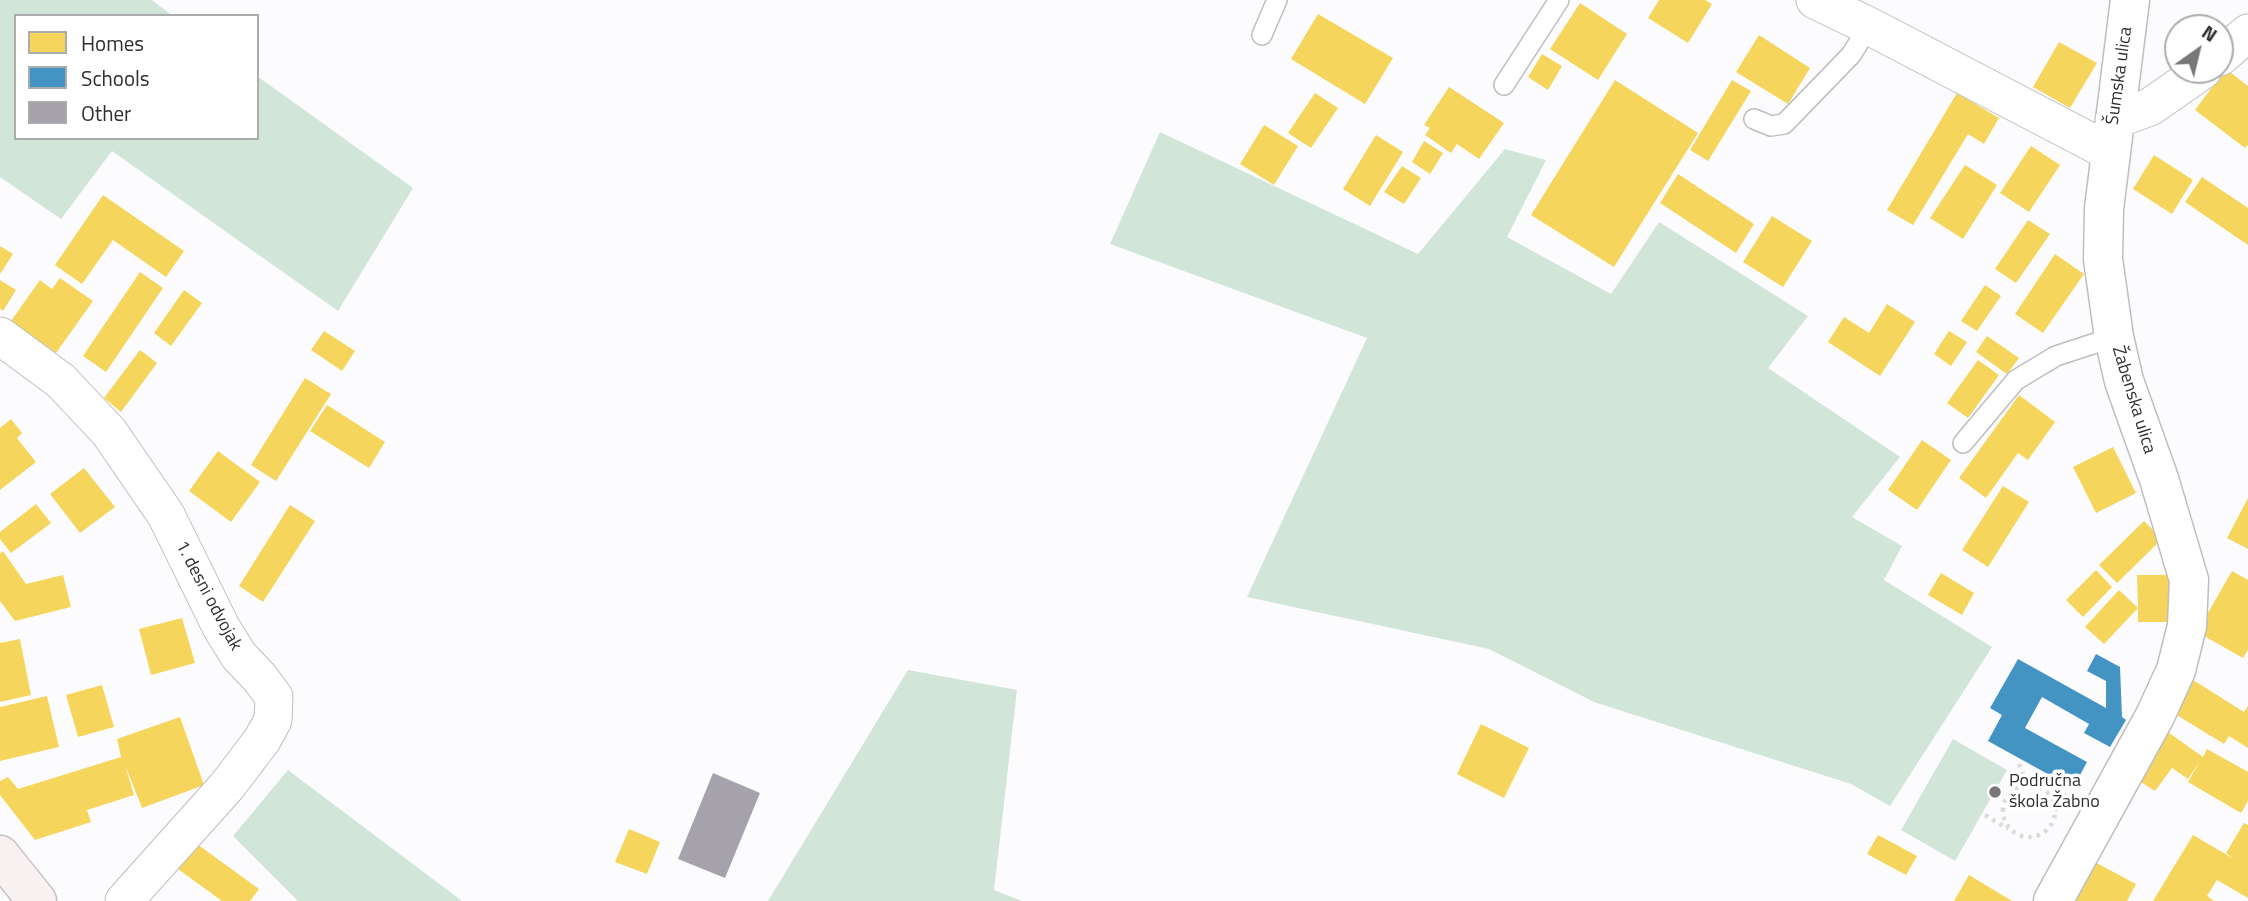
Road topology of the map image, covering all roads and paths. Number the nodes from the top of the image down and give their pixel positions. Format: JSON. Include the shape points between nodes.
{"nodes":[{"id":1,"x":1277,"y":0,"type":"edge"},
{"id":2,"x":1559,"y":0,"type":"edge"},
{"id":3,"x":1815,"y":0,"type":"edge"},
{"id":4,"x":2130,"y":0,"type":"edge"},
{"id":5,"x":1869,"y":26,"type":"junction"},
{"id":6,"x":2248,"y":33,"type":"edge"},
{"id":7,"x":1262,"y":35,"type":"dead end"},
{"id":8,"x":2234,"y":45,"type":"edge"},
{"id":9,"x":2183,"y":84,"type":"edge"},
{"id":10,"x":1504,"y":85,"type":"dead end"},
{"id":11,"x":1754,"y":119,"type":"dead end"},
{"id":12,"x":2112,"y":136,"type":"junction"},
{"id":13,"x":0,"y":336,"type":"edge"},
{"id":14,"x":2114,"y":337,"type":"junction"},
{"id":15,"x":1963,"y":443,"type":"dead end"},
{"id":16,"x":2019,"y":764,"type":"dead end"},
{"id":17,"x":2027,"y":785,"type":"junction"},
{"id":18,"x":2068,"y":791,"type":"dead end"},
{"id":19,"x":2055,"y":811,"type":"junction"},
{"id":20,"x":1985,"y":815,"type":"dead end"},
{"id":21,"x":2015,"y":833,"type":"junction"},
{"id":22,"x":0,"y":855,"type":"edge"},
{"id":23,"x":37,"y":901,"type":"edge"},
{"id":24,"x":124,"y":901,"type":"edge"},
{"id":25,"x":2053,"y":901,"type":"edge"}],
"edges":[{"from":1,"to":7,"type":"lane"},
{"from":2,"to":10,"type":"lane"},
{"from":3,"to":5,"type":"street"},
{"from":4,"to":12,"type":"street","name":"Šumska ulica"},
{"from":5,"to":11,"type":"lane","via":[[1851,55],[1784,124],[1771,126]]},
{"from":5,"to":12,"type":"street"},
{"from":6,"to":8,"type":"street"},
{"from":9,"to":12,"type":"street"},
{"from":12,"to":14,"type":"street","name":"Žabenska ulica","via":[[2103,259]]},
{"from":13,"to":24,"type":"street","name":"1. desni odvojak","via":[[61,382],[109,432],[166,515],[227,637],[274,697],[274,720],[262,740]]},
{"from":14,"to":15,"type":"lane","via":[[2056,356],[2017,380]]},
{"from":14,"to":25,"type":"street","name":"Žabenska ulica","via":[[2189,580],[2188,626],[2176,670],[2155,716]]},
{"from":16,"to":17,"type":"path"},
{"from":17,"to":19,"type":"path","via":[[2047,792]]},
{"from":17,"to":21,"type":"path","via":[[2015,789],[2004,802],[2005,819]]},
{"from":18,"to":19,"type":"path"},
{"from":19,"to":21,"type":"path","via":[[2053,823],[2040,835]]},
{"from":20,"to":21,"type":"path"},
{"from":22,"to":23,"type":"main road"}]}
